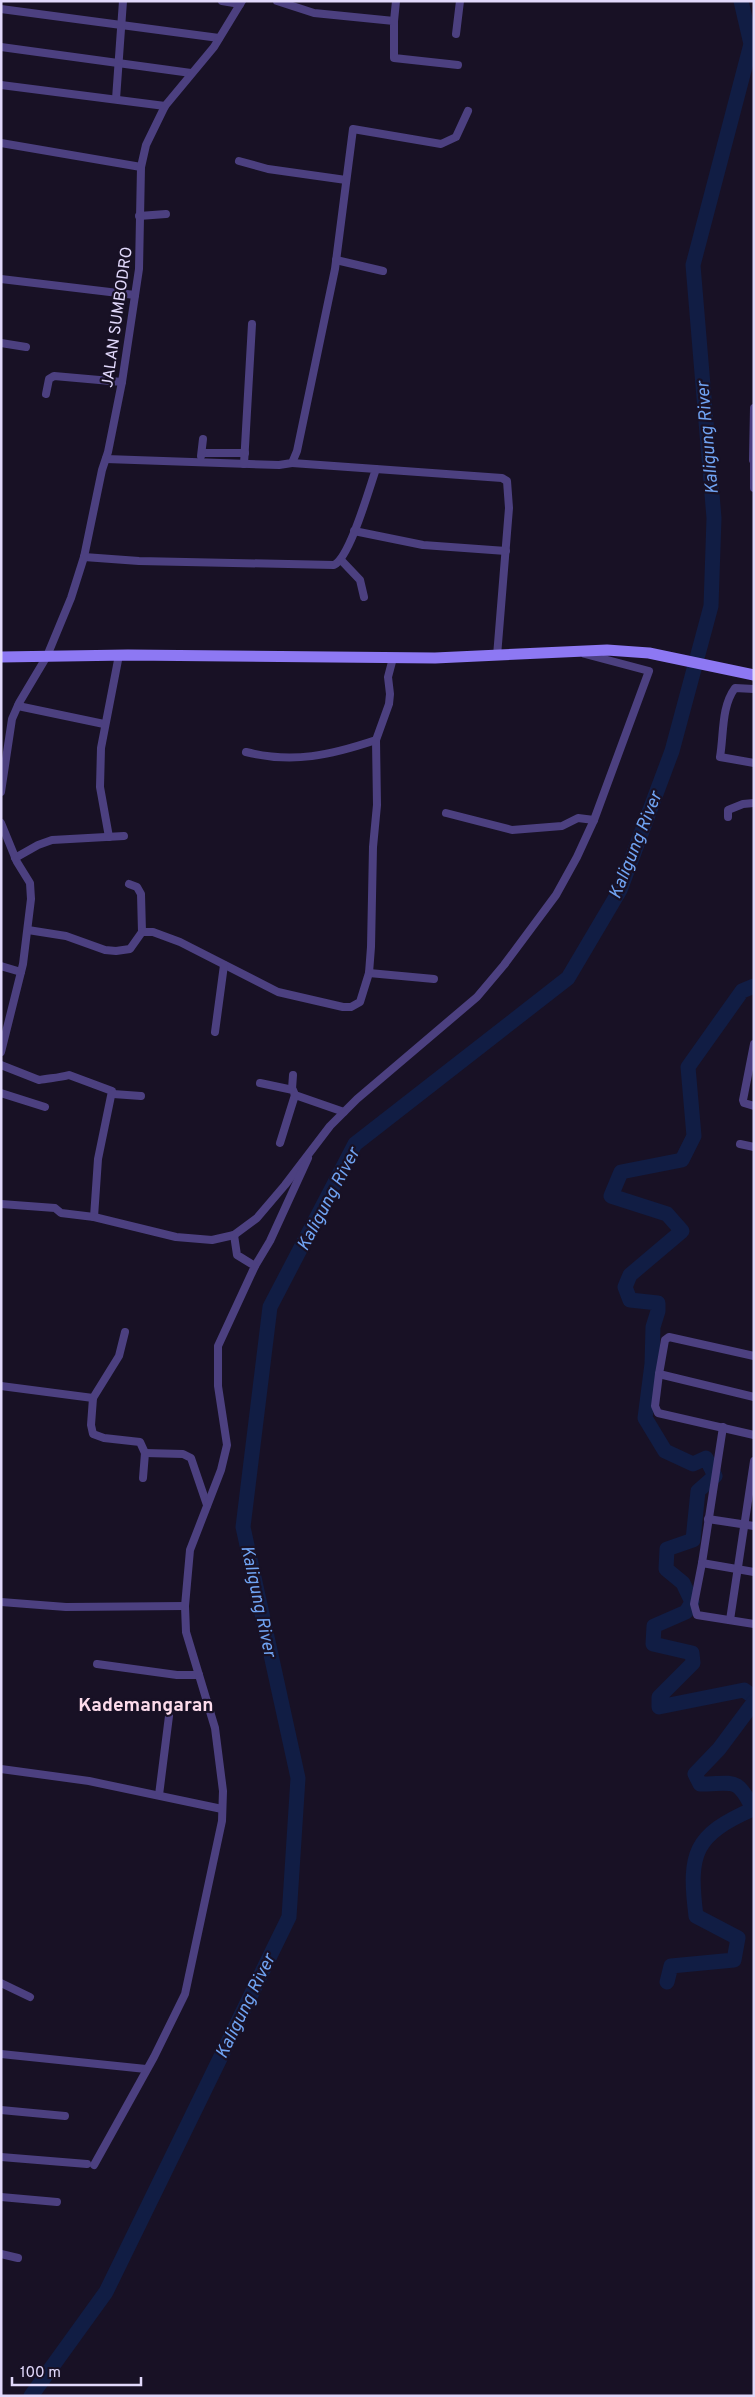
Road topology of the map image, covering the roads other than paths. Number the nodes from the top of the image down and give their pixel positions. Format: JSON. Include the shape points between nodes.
{"nodes":[{"id":1,"x":124,"y":1,"type":"edge"},
{"id":2,"x":222,"y":1,"type":"edge"},
{"id":3,"x":277,"y":1,"type":"edge"},
{"id":4,"x":396,"y":1,"type":"edge"},
{"id":5,"x":460,"y":1,"type":"edge"},
{"id":6,"x":241,"y":2,"type":"edge"},
{"id":7,"x":1,"y":9,"type":"edge"},
{"id":8,"x":394,"y":21,"type":"junction"},
{"id":9,"x":122,"y":24,"type":"junction"},
{"id":10,"x":456,"y":34,"type":"dead end"},
{"id":11,"x":219,"y":38,"type":"junction"},
{"id":12,"x":1,"y":47,"type":"edge"},
{"id":13,"x":119,"y":62,"type":"junction"},
{"id":14,"x":458,"y":65,"type":"dead end"},
{"id":15,"x":191,"y":73,"type":"junction"},
{"id":16,"x":1,"y":85,"type":"edge"},
{"id":17,"x":116,"y":99,"type":"junction"},
{"id":18,"x":165,"y":106,"type":"junction"},
{"id":19,"x":468,"y":111,"type":"dead end"},
{"id":20,"x":1,"y":143,"type":"edge"},
{"id":21,"x":239,"y":161,"type":"dead end"},
{"id":22,"x":142,"y":167,"type":"junction"},
{"id":23,"x":346,"y":180,"type":"junction"},
{"id":24,"x":166,"y":214,"type":"dead end"},
{"id":25,"x":140,"y":216,"type":"junction"},
{"id":26,"x":336,"y":260,"type":"junction"},
{"id":27,"x":383,"y":272,"type":"dead end"},
{"id":28,"x":1,"y":279,"type":"edge"},
{"id":29,"x":135,"y":295,"type":"junction"},
{"id":30,"x":252,"y":324,"type":"dead end"},
{"id":31,"x":1,"y":343,"type":"edge"},
{"id":32,"x":26,"y":347,"type":"dead end"},
{"id":33,"x":122,"y":382,"type":"junction"},
{"id":34,"x":46,"y":394,"type":"dead end"},
{"id":35,"x":754,"y":408,"type":"edge"},
{"id":36,"x":754,"y":417,"type":"edge"},
{"id":37,"x":203,"y":439,"type":"dead end"},
{"id":38,"x":202,"y":452,"type":"junction"},
{"id":39,"x":245,"y":452,"type":"junction"},
{"id":40,"x":106,"y":459,"type":"junction"},
{"id":41,"x":753,"y":460,"type":"edge"},
{"id":42,"x":201,"y":463,"type":"junction"},
{"id":43,"x":292,"y":463,"type":"junction"},
{"id":44,"x":244,"y":464,"type":"junction"},
{"id":45,"x":376,"y":469,"type":"junction"},
{"id":46,"x":754,"y":488,"type":"edge"},
{"id":47,"x":354,"y":531,"type":"junction"},
{"id":48,"x":506,"y":551,"type":"junction"},
{"id":49,"x":84,"y":557,"type":"junction"},
{"id":50,"x":341,"y":560,"type":"junction"},
{"id":51,"x":364,"y":597,"type":"dead end"},
{"id":52,"x":578,"y":652,"type":"junction"},
{"id":53,"x":119,"y":656,"type":"junction"},
{"id":54,"x":497,"y":656,"type":"junction"},
{"id":55,"x":1,"y":657,"type":"edge"},
{"id":56,"x":393,"y":658,"type":"junction"},
{"id":57,"x":44,"y":659,"type":"junction"},
{"id":58,"x":754,"y":675,"type":"edge"},
{"id":59,"x":754,"y":689,"type":"edge"},
{"id":60,"x":18,"y":706,"type":"junction"},
{"id":61,"x":104,"y":724,"type":"junction"},
{"id":62,"x":376,"y":740,"type":"junction"},
{"id":63,"x":246,"y":752,"type":"dead end"},
{"id":64,"x":754,"y":763,"type":"edge"},
{"id":65,"x":1,"y":792,"type":"edge"},
{"id":66,"x":754,"y":803,"type":"edge"},
{"id":67,"x":446,"y":813,"type":"dead end"},
{"id":68,"x":728,"y":817,"type":"dead end"},
{"id":69,"x":594,"y":820,"type":"junction"},
{"id":70,"x":1,"y":823,"type":"edge"},
{"id":71,"x":124,"y":836,"type":"dead end"},
{"id":72,"x":109,"y":837,"type":"junction"},
{"id":73,"x":21,"y":854,"type":"junction"},
{"id":74,"x":129,"y":884,"type":"dead end"},
{"id":75,"x":33,"y":931,"type":"junction"},
{"id":76,"x":142,"y":932,"type":"junction"},
{"id":77,"x":224,"y":965,"type":"junction"},
{"id":78,"x":1,"y":966,"type":"edge"},
{"id":79,"x":21,"y":972,"type":"junction"},
{"id":80,"x":369,"y":973,"type":"junction"},
{"id":81,"x":434,"y":979,"type":"dead end"},
{"id":82,"x":215,"y":1032,"type":"dead end"},
{"id":83,"x":754,"y":1044,"type":"edge"},
{"id":84,"x":1,"y":1052,"type":"edge"},
{"id":85,"x":752,"y":1064,"type":"edge"},
{"id":86,"x":4,"y":1066,"type":"edge"},
{"id":87,"x":293,"y":1075,"type":"dead end"},
{"id":88,"x":260,"y":1083,"type":"dead end"},
{"id":89,"x":293,"y":1092,"type":"junction"},
{"id":90,"x":1,"y":1093,"type":"edge"},
{"id":91,"x":113,"y":1094,"type":"junction"},
{"id":92,"x":141,"y":1096,"type":"dead end"},
{"id":93,"x":754,"y":1106,"type":"edge"},
{"id":94,"x":45,"y":1107,"type":"dead end"},
{"id":95,"x":344,"y":1112,"type":"junction"},
{"id":96,"x":280,"y":1143,"type":"dead end"},
{"id":97,"x":740,"y":1144,"type":"dead end"},
{"id":98,"x":754,"y":1147,"type":"edge"},
{"id":99,"x":310,"y":1152,"type":"junction"},
{"id":100,"x":1,"y":1204,"type":"edge"},
{"id":101,"x":94,"y":1217,"type":"junction"},
{"id":102,"x":234,"y":1235,"type":"junction"},
{"id":103,"x":255,"y":1266,"type":"junction"},
{"id":104,"x":125,"y":1332,"type":"dead end"},
{"id":105,"x":754,"y":1356,"type":"edge"},
{"id":106,"x":659,"y":1374,"type":"junction"},
{"id":107,"x":1,"y":1386,"type":"edge"},
{"id":108,"x":754,"y":1396,"type":"edge"},
{"id":109,"x":93,"y":1398,"type":"junction"},
{"id":110,"x":723,"y":1427,"type":"junction"},
{"id":111,"x":754,"y":1435,"type":"edge"},
{"id":112,"x":145,"y":1453,"type":"junction"},
{"id":113,"x":754,"y":1461,"type":"edge"},
{"id":114,"x":143,"y":1478,"type":"dead end"},
{"id":115,"x":207,"y":1504,"type":"junction"},
{"id":116,"x":708,"y":1519,"type":"junction"},
{"id":117,"x":744,"y":1524,"type":"junction"},
{"id":118,"x":754,"y":1526,"type":"edge"},
{"id":119,"x":702,"y":1563,"type":"junction"},
{"id":120,"x":738,"y":1570,"type":"junction"},
{"id":121,"x":754,"y":1572,"type":"edge"},
{"id":122,"x":1,"y":1602,"type":"edge"},
{"id":123,"x":184,"y":1606,"type":"junction"},
{"id":124,"x":730,"y":1620,"type":"junction"},
{"id":125,"x":754,"y":1624,"type":"edge"},
{"id":126,"x":97,"y":1664,"type":"dead end"},
{"id":127,"x":199,"y":1675,"type":"junction"},
{"id":128,"x":169,"y":1716,"type":"dead end"},
{"id":129,"x":1,"y":1769,"type":"edge"},
{"id":130,"x":159,"y":1794,"type":"junction"},
{"id":131,"x":222,"y":1809,"type":"junction"},
{"id":132,"x":1,"y":1983,"type":"edge"},
{"id":133,"x":30,"y":1997,"type":"dead end"},
{"id":134,"x":1,"y":2054,"type":"edge"},
{"id":135,"x":146,"y":2069,"type":"junction"},
{"id":136,"x":1,"y":2110,"type":"edge"},
{"id":137,"x":65,"y":2116,"type":"dead end"},
{"id":138,"x":1,"y":2156,"type":"edge"},
{"id":139,"x":1,"y":2197,"type":"edge"},
{"id":140,"x":57,"y":2202,"type":"dead end"},
{"id":141,"x":1,"y":2254,"type":"edge"},
{"id":142,"x":18,"y":2258,"type":"dead end"}],
"edges":[{"from":1,"to":9,"type":"street"},
{"from":2,"to":6,"type":"street"},
{"from":3,"to":8,"type":"street","via":[[314,13]]},
{"from":4,"to":8,"type":"street"},
{"from":5,"to":10,"type":"street"},
{"from":6,"to":11,"type":"street","name":"JALAN SUMBODRO"},
{"from":7,"to":9,"type":"street"},
{"from":8,"to":14,"type":"street","via":[[394,58]]},
{"from":9,"to":11,"type":"street"},
{"from":9,"to":13,"type":"street"},
{"from":11,"to":15,"type":"street","name":"JALAN SUMBODRO"},
{"from":12,"to":13,"type":"street"},
{"from":13,"to":15,"type":"street"},
{"from":13,"to":17,"type":"street"},
{"from":15,"to":18,"type":"street","name":"JALAN SUMBODRO"},
{"from":16,"to":17,"type":"street"},
{"from":17,"to":18,"type":"street"},
{"from":18,"to":22,"type":"street","name":"JALAN SUMBODRO","via":[[146,144]]},
{"from":19,"to":23,"type":"street","via":[[456,137],[448,143],[353,129]]},
{"from":20,"to":22,"type":"street"},
{"from":21,"to":23,"type":"street","via":[[268,169]]},
{"from":22,"to":25,"type":"street","name":"JALAN SUMBODRO"},
{"from":23,"to":26,"type":"street"},
{"from":24,"to":25,"type":"street"},
{"from":25,"to":29,"type":"street","name":"JALAN SUMBODRO"},
{"from":26,"to":27,"type":"street"},
{"from":26,"to":43,"type":"street"},
{"from":28,"to":29,"type":"street"},
{"from":29,"to":33,"type":"street","name":"JALAN SUMBODRO"},
{"from":30,"to":39,"type":"street"},
{"from":31,"to":32,"type":"street"},
{"from":33,"to":34,"type":"street","via":[[54,376],[49,379]]},
{"from":33,"to":40,"type":"street","name":"JALAN SUMBODRO"},
{"from":35,"to":36,"type":"street"},
{"from":36,"to":41,"type":"street"},
{"from":37,"to":38,"type":"street"},
{"from":38,"to":39,"type":"street"},
{"from":38,"to":42,"type":"street"},
{"from":39,"to":44,"type":"street"},
{"from":40,"to":42,"type":"street"},
{"from":40,"to":49,"type":"street","name":"JALAN SUMBODRO"},
{"from":41,"to":46,"type":"street"},
{"from":42,"to":44,"type":"street"},
{"from":43,"to":44,"type":"street"},
{"from":43,"to":45,"type":"street"},
{"from":45,"to":47,"type":"street"},
{"from":45,"to":48,"type":"street","via":[[505,480],[510,493]]},
{"from":47,"to":48,"type":"street","via":[[423,545]]},
{"from":47,"to":50,"type":"street"},
{"from":48,"to":54,"type":"street"},
{"from":49,"to":50,"type":"street","via":[[324,565],[334,565]]},
{"from":49,"to":57,"type":"street","name":"JALAN SUMBODRO","via":[[72,598]]},
{"from":50,"to":51,"type":"street","via":[[360,580]]},
{"from":52,"to":54,"type":"main road"},
{"from":52,"to":58,"type":"main road","via":[[607,650],[660,656]]},
{"from":52,"to":69,"type":"street","via":[[649,671]]},
{"from":53,"to":56,"type":"main road"},
{"from":53,"to":57,"type":"main road"},
{"from":53,"to":61,"type":"street"},
{"from":54,"to":56,"type":"main road"},
{"from":55,"to":57,"type":"main road"},
{"from":56,"to":62,"type":"street","via":[[388,677],[389,704]]},
{"from":57,"to":60,"type":"street","name":"JALAN SUMBODRO"},
{"from":59,"to":64,"type":"street","via":[[735,688],[730,695],[725,708],[720,757]]},
{"from":60,"to":61,"type":"street"},
{"from":60,"to":65,"type":"street","name":"JALAN SUMBODRO","via":[[8,738]]},
{"from":61,"to":72,"type":"street","via":[[100,787]]},
{"from":62,"to":63,"type":"street","via":[[313,758]]},
{"from":62,"to":80,"type":"street","via":[[377,805]]},
{"from":66,"to":68,"type":"street","via":[[731,808]]},
{"from":67,"to":69,"type":"street","via":[[512,830],[562,826],[578,818]]},
{"from":69,"to":95,"type":"street","via":[[556,895],[477,997]]},
{"from":70,"to":73,"type":"street"},
{"from":71,"to":72,"type":"street"},
{"from":72,"to":73,"type":"street","via":[[52,840]]},
{"from":73,"to":75,"type":"street","via":[[30,883]]},
{"from":74,"to":76,"type":"street","via":[[137,887],[141,894]]},
{"from":75,"to":76,"type":"street","via":[[66,936],[116,951],[130,949]]},
{"from":75,"to":79,"type":"street"},
{"from":76,"to":77,"type":"street","via":[[153,932],[180,942]]},
{"from":77,"to":80,"type":"street","via":[[278,992],[342,1007],[360,1002]]},
{"from":77,"to":82,"type":"street"},
{"from":78,"to":79,"type":"street"},
{"from":79,"to":84,"type":"street"},
{"from":80,"to":81,"type":"street"},
{"from":83,"to":85,"type":"street"},
{"from":85,"to":93,"type":"street","via":[[743,1100]]},
{"from":86,"to":91,"type":"street","via":[[41,1080],[69,1075],[104,1086]]},
{"from":87,"to":89,"type":"street"},
{"from":88,"to":89,"type":"street"},
{"from":89,"to":95,"type":"street"},
{"from":89,"to":96,"type":"street"},
{"from":90,"to":94,"type":"street"},
{"from":91,"to":92,"type":"street"},
{"from":91,"to":101,"type":"street","via":[[99,1153]]},
{"from":95,"to":99,"type":"street"},
{"from":97,"to":98,"type":"street"},
{"from":99,"to":102,"type":"street","via":[[256,1218]]},
{"from":99,"to":103,"type":"street","via":[[270,1241]]},
{"from":100,"to":101,"type":"street","via":[[36,1205],[55,1208],[61,1213]]},
{"from":101,"to":102,"type":"street","via":[[176,1236],[212,1240]]},
{"from":102,"to":103,"type":"street","via":[[237,1255]]},
{"from":103,"to":115,"type":"street","via":[[218,1346],[218,1386],[227,1445]]},
{"from":104,"to":109,"type":"street","via":[[119,1356]]},
{"from":105,"to":106,"type":"street","via":[[669,1337],[664,1340]]},
{"from":106,"to":108,"type":"street"},
{"from":106,"to":110,"type":"street","via":[[655,1406],[658,1413]]},
{"from":107,"to":109,"type":"street"},
{"from":109,"to":112,"type":"street","via":[[93,1434],[136,1440]]},
{"from":110,"to":111,"type":"street"},
{"from":110,"to":116,"type":"street"},
{"from":112,"to":114,"type":"street"},
{"from":112,"to":115,"type":"street","via":[[183,1454],[191,1458]]},
{"from":113,"to":117,"type":"street"},
{"from":115,"to":123,"type":"street","via":[[188,1559]]},
{"from":116,"to":117,"type":"street"},
{"from":116,"to":119,"type":"street"},
{"from":117,"to":118,"type":"street"},
{"from":117,"to":120,"type":"street"},
{"from":119,"to":120,"type":"street"},
{"from":119,"to":124,"type":"street","via":[[695,1612],[699,1617]]},
{"from":120,"to":121,"type":"street"},
{"from":120,"to":124,"type":"street"},
{"from":122,"to":123,"type":"street","via":[[66,1607]]},
{"from":123,"to":127,"type":"street","via":[[186,1632]]},
{"from":124,"to":125,"type":"street"},
{"from":126,"to":127,"type":"street"},
{"from":127,"to":131,"type":"street","via":[[215,1728],[223,1791]]},
{"from":128,"to":130,"type":"street"},
{"from":129,"to":130,"type":"street"},
{"from":130,"to":131,"type":"street"},
{"from":131,"to":135,"type":"street","via":[[185,1994]]},
{"from":132,"to":133,"type":"street"},
{"from":134,"to":135,"type":"street"},
{"from":135,"to":138,"type":"street","via":[[90,2165]]},
{"from":136,"to":137,"type":"street"},
{"from":139,"to":140,"type":"street"},
{"from":141,"to":142,"type":"street"}]}
